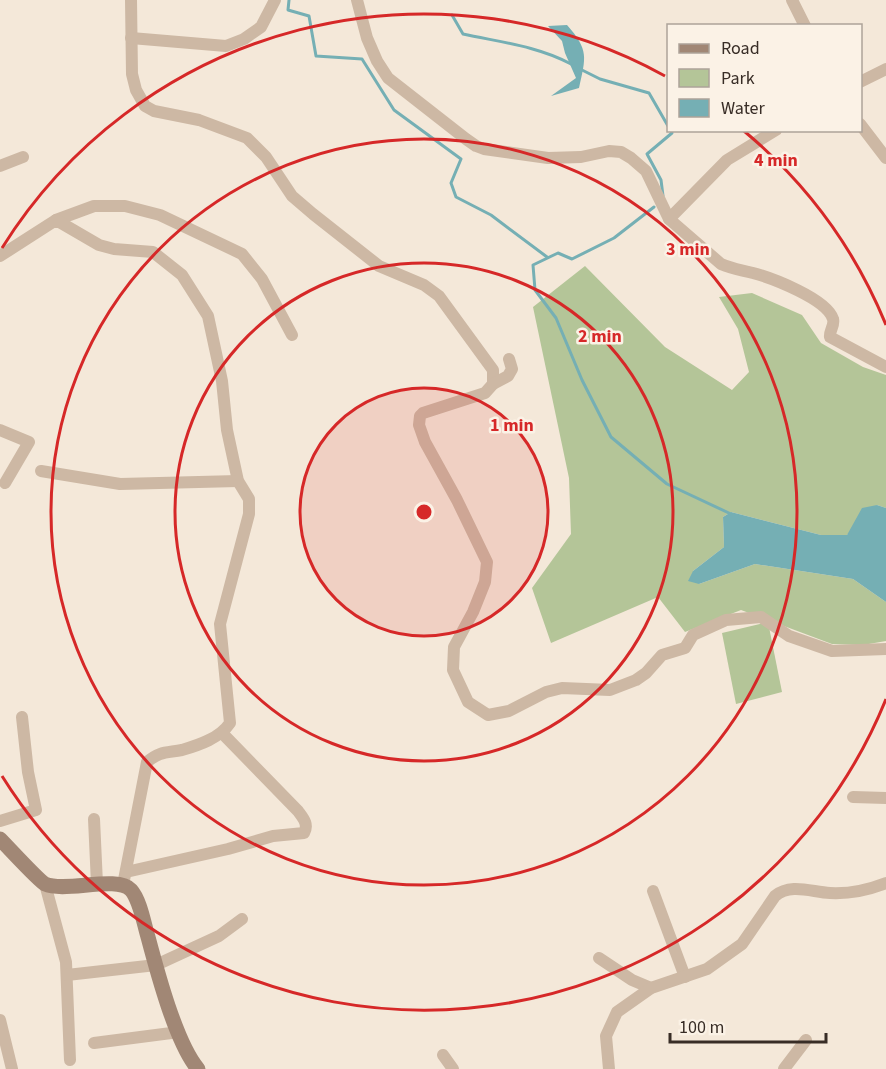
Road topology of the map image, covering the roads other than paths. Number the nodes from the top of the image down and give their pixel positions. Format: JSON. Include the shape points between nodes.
{"nodes":[{"id":1,"x":130,"y":0,"type":"edge"},
{"id":2,"x":275,"y":0,"type":"edge"},
{"id":3,"x":357,"y":0,"type":"edge"},
{"id":4,"x":792,"y":0,"type":"edge"},
{"id":5,"x":804,"y":24,"type":"edge"},
{"id":6,"x":131,"y":38,"type":"junction"},
{"id":7,"x":886,"y":69,"type":"edge"},
{"id":8,"x":862,"y":81,"type":"edge"},
{"id":9,"x":862,"y":125,"type":"edge"},
{"id":10,"x":773,"y":132,"type":"edge"},
{"id":11,"x":23,"y":157,"type":"dead end"},
{"id":12,"x":886,"y":158,"type":"edge"},
{"id":13,"x":0,"y":166,"type":"edge"},
{"id":14,"x":669,"y":219,"type":"junction"},
{"id":15,"x":56,"y":220,"type":"junction"},
{"id":16,"x":0,"y":256,"type":"edge"},
{"id":17,"x":292,"y":335,"type":"dead end"},
{"id":18,"x":509,"y":359,"type":"dead end"},
{"id":19,"x":886,"y":367,"type":"edge"},
{"id":20,"x":493,"y":384,"type":"junction"},
{"id":21,"x":0,"y":430,"type":"edge"},
{"id":22,"x":42,"y":471,"type":"dead end"},
{"id":23,"x":238,"y":481,"type":"junction"},
{"id":24,"x":5,"y":483,"type":"dead end"},
{"id":25,"x":886,"y":649,"type":"edge"},
{"id":26,"x":22,"y":717,"type":"dead end"},
{"id":27,"x":223,"y":734,"type":"junction"},
{"id":28,"x":853,"y":797,"type":"dead end"},
{"id":29,"x":886,"y":798,"type":"edge"},
{"id":30,"x":94,"y":819,"type":"dead end"},
{"id":31,"x":0,"y":821,"type":"edge"},
{"id":32,"x":0,"y":839,"type":"edge"},
{"id":33,"x":124,"y":878,"type":"junction"},
{"id":34,"x":45,"y":884,"type":"junction"},
{"id":35,"x":97,"y":884,"type":"junction"},
{"id":36,"x":886,"y":884,"type":"edge"},
{"id":37,"x":653,"y":891,"type":"dead end"},
{"id":38,"x":242,"y":920,"type":"dead end"},
{"id":39,"x":599,"y":958,"type":"dead end"},
{"id":40,"x":156,"y":964,"type":"junction"},
{"id":41,"x":67,"y":975,"type":"junction"},
{"id":42,"x":686,"y":977,"type":"junction"},
{"id":43,"x":651,"y":988,"type":"junction"},
{"id":44,"x":0,"y":1020,"type":"edge"},
{"id":45,"x":179,"y":1032,"type":"junction"},
{"id":46,"x":806,"y":1040,"type":"dead end"},
{"id":47,"x":94,"y":1043,"type":"dead end"},
{"id":48,"x":443,"y":1055,"type":"dead end"},
{"id":49,"x":70,"y":1060,"type":"dead end"},
{"id":50,"x":12,"y":1069,"type":"edge"},
{"id":51,"x":198,"y":1069,"type":"edge"},
{"id":52,"x":453,"y":1069,"type":"edge"},
{"id":53,"x":609,"y":1069,"type":"edge"},
{"id":54,"x":784,"y":1069,"type":"edge"}],
"edges":[{"from":1,"to":6,"type":"street"},
{"from":2,"to":6,"type":"street","via":[[261,27],[226,46]]},
{"from":3,"to":14,"type":"street","via":[[366,38],[388,78],[476,146],[548,158],[621,152],[646,171]]},
{"from":4,"to":5,"type":"street"},
{"from":6,"to":20,"type":"street","via":[[132,74],[145,106],[248,138],[292,196],[313,214],[379,266],[424,285],[439,296],[493,370]]},
{"from":7,"to":8,"type":"street"},
{"from":9,"to":12,"type":"street"},
{"from":10,"to":14,"type":"street","via":[[727,160]]},
{"from":11,"to":13,"type":"street"},
{"from":14,"to":19,"type":"street","via":[[721,264],[806,293],[832,316],[830,337]]},
{"from":15,"to":16,"type":"street"},
{"from":15,"to":17,"type":"street","via":[[94,206],[125,206],[160,215],[242,254],[262,279]]},
{"from":15,"to":23,"type":"street","via":[[99,245],[153,252],[182,275],[208,316]]},
{"from":18,"to":20,"type":"street","via":[[512,369],[508,376]]},
{"from":20,"to":25,"type":"street","via":[[485,393],[423,413],[419,425],[487,562],[485,582],[454,647],[453,670],[468,702],[488,715],[508,711],[562,688],[610,690],[636,680],[663,655],[685,648],[693,635],[726,620],[761,618],[789,636],[832,651]]},
{"from":21,"to":24,"type":"street","via":[[29,442]]},
{"from":22,"to":23,"type":"street","via":[[120,484]]},
{"from":23,"to":27,"type":"street","via":[[249,499],[249,514],[220,624],[230,723]]},
{"from":26,"to":31,"type":"street","via":[[36,810]]},
{"from":27,"to":33,"type":"street","via":[[183,749],[157,753],[147,762]]},
{"from":27,"to":33,"type":"street","via":[[298,811],[306,822],[304,833],[273,836]]},
{"from":28,"to":29,"type":"street"},
{"from":30,"to":35,"type":"street"},
{"from":32,"to":34,"type":"street"},
{"from":33,"to":35,"type":"street"},
{"from":33,"to":40,"type":"street","via":[[142,915]]},
{"from":34,"to":35,"type":"street"},
{"from":34,"to":41,"type":"street"},
{"from":36,"to":42,"type":"street","via":[[851,892],[780,892],[742,944],[707,969]]},
{"from":37,"to":42,"type":"street"},
{"from":38,"to":40,"type":"street","via":[[219,936]]},
{"from":39,"to":43,"type":"street"},
{"from":40,"to":41,"type":"street"},
{"from":40,"to":45,"type":"street"},
{"from":41,"to":49,"type":"street"},
{"from":42,"to":43,"type":"street"},
{"from":43,"to":53,"type":"street","via":[[617,1012],[606,1036]]},
{"from":44,"to":50,"type":"street"},
{"from":45,"to":47,"type":"street"},
{"from":45,"to":51,"type":"street"},
{"from":46,"to":54,"type":"street"},
{"from":48,"to":52,"type":"street"}]}
